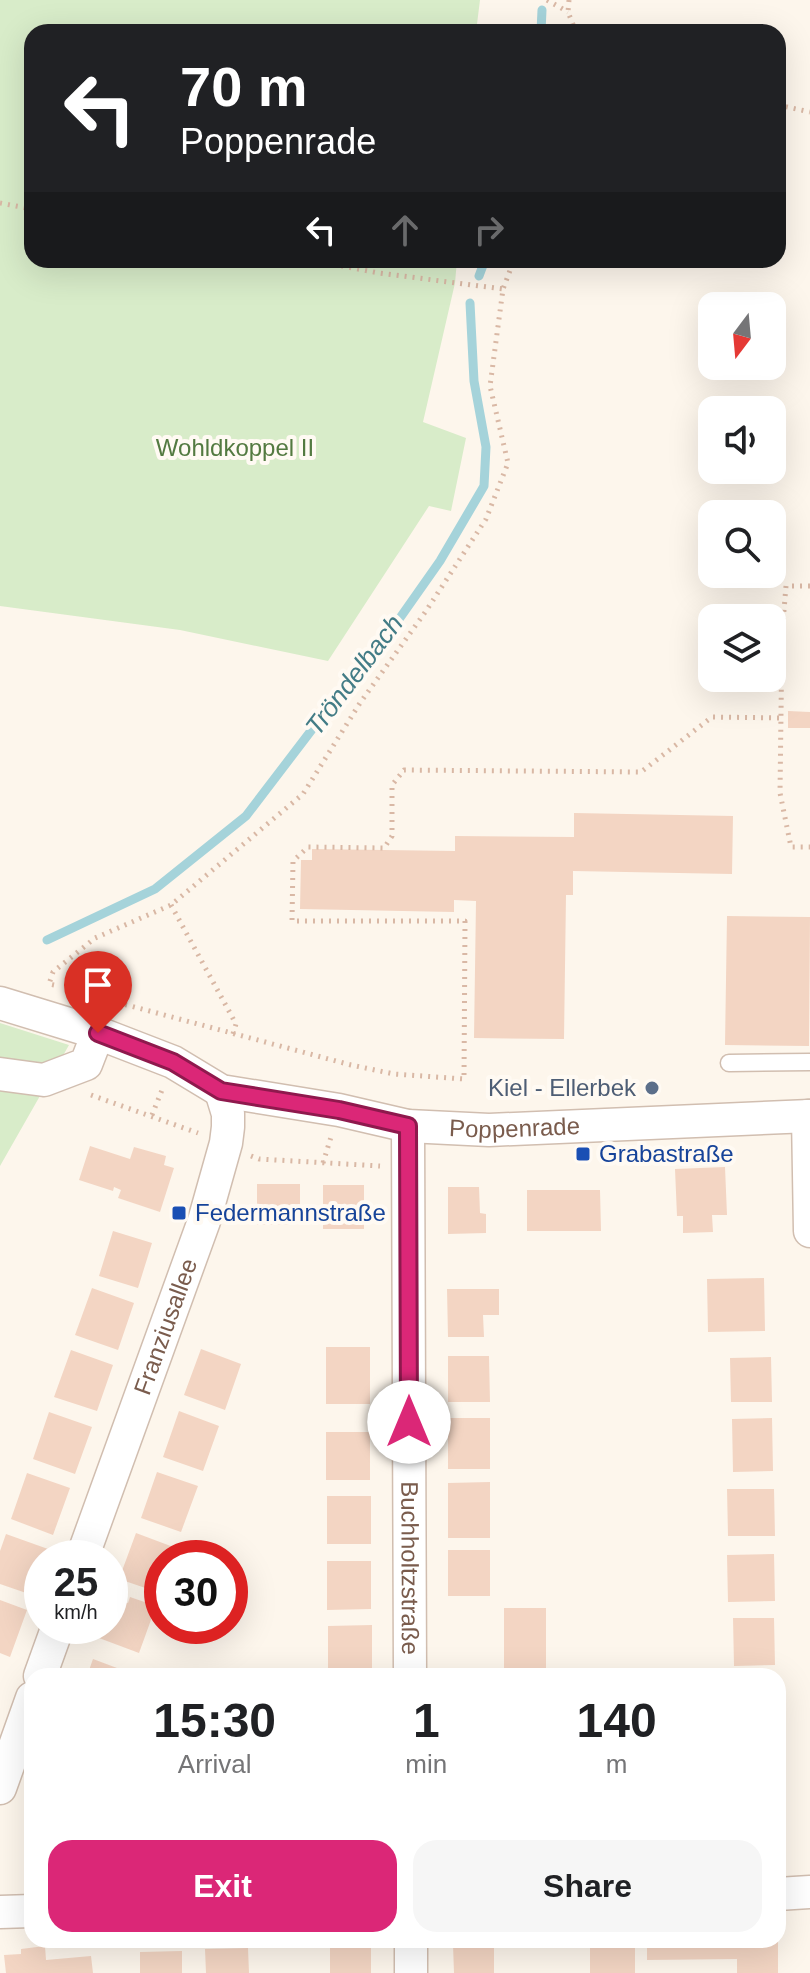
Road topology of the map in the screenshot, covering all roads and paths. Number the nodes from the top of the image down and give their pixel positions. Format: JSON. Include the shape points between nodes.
{"nodes":[{"id":1,"x":547,"y":0,"type":"edge"},
{"id":2,"x":569,"y":0,"type":"edge"},
{"id":3,"x":568,"y":12,"type":"junction"},
{"id":4,"x":573,"y":24,"type":"edge"},
{"id":5,"x":786,"y":107,"type":"edge"},
{"id":6,"x":810,"y":112,"type":"edge"},
{"id":7,"x":0,"y":203,"type":"edge"},
{"id":8,"x":24,"y":208,"type":"edge"},
{"id":9,"x":352,"y":268,"type":"edge"},
{"id":10,"x":511,"y":268,"type":"edge"},
{"id":11,"x":503,"y":289,"type":"junction"},
{"id":12,"x":810,"y":586,"type":"edge"},
{"id":13,"x":781,"y":718,"type":"junction"},
{"id":14,"x":810,"y":847,"type":"edge"},
{"id":15,"x":171,"y":905,"type":"junction"},
{"id":16,"x":0,"y":1003,"type":"edge"},
{"id":17,"x":98,"y":1033,"type":"junction"},
{"id":18,"x":233,"y":1034,"type":"junction"},
{"id":19,"x":810,"y":1062,"type":"edge"},
{"id":20,"x":729,"y":1063,"type":"dead end"},
{"id":21,"x":0,"y":1074,"type":"edge"},
{"id":22,"x":221,"y":1091,"type":"junction"},
{"id":23,"x":809,"y":1116,"type":"edge"},
{"id":24,"x":408,"y":1126,"type":"junction"},
{"id":25,"x":810,"y":1231,"type":"edge"},
{"id":26,"x":89,"y":1540,"type":"edge"},
{"id":27,"x":52,"y":1644,"type":"edge"},
{"id":28,"x":43,"y":1668,"type":"edge"},
{"id":29,"x":410,"y":1668,"type":"edge"},
{"id":30,"x":24,"y":1720,"type":"edge"},
{"id":31,"x":0,"y":1788,"type":"edge"},
{"id":32,"x":810,"y":1892,"type":"edge"},
{"id":33,"x":786,"y":1894,"type":"edge"},
{"id":34,"x":24,"y":1911,"type":"edge"},
{"id":35,"x":0,"y":1912,"type":"edge"},
{"id":36,"x":411,"y":1948,"type":"edge"},
{"id":37,"x":411,"y":1973,"type":"edge"}],
"edges":[{"from":1,"to":3,"type":"path"},
{"from":2,"to":3,"type":"path"},
{"from":3,"to":4,"type":"path"},
{"from":5,"to":6,"type":"path"},
{"from":7,"to":8,"type":"path"},
{"from":9,"to":11,"type":"path"},
{"from":10,"to":11,"type":"path"},
{"from":11,"to":15,"type":"path","via":[[490,386],[508,463],[486,519],[303,794]]},
{"from":12,"to":13,"type":"path","via":[[786,586]]},
{"from":13,"to":14,"type":"path","via":[[780,793],[791,847]]},
{"from":13,"to":18,"type":"path","via":[[712,717],[641,772],[404,770],[392,785],[392,836],[384,848],[308,847],[293,861],[292,921],[465,921],[464,1079],[394,1074]]},
{"from":15,"to":18,"type":"path","via":[[236,1024]]},
{"from":15,"to":18,"type":"path","via":[[95,938],[53,972],[49,984]]},
{"from":16,"to":17,"type":"street"},
{"from":17,"to":21,"type":"street","via":[[86,1064],[44,1080]]},
{"from":17,"to":22,"type":"street","via":[[173,1062]]},
{"from":19,"to":20,"type":"lane"},
{"from":22,"to":24,"type":"street","name":"Poppenrade"},
{"from":22,"to":26,"type":"street","name":"Franziusallee","via":[[228,1114],[226,1143],[204,1221]]},
{"from":23,"to":24,"type":"street","name":"Poppenrade","via":[[489,1130]]},
{"from":23,"to":25,"type":"street"},
{"from":24,"to":29,"type":"street","name":"Buchholtzstraße"},
{"from":27,"to":28,"type":"street"},
{"from":30,"to":31,"type":"street"},
{"from":32,"to":33,"type":"street"},
{"from":34,"to":35,"type":"street"},
{"from":36,"to":37,"type":"street"}]}
